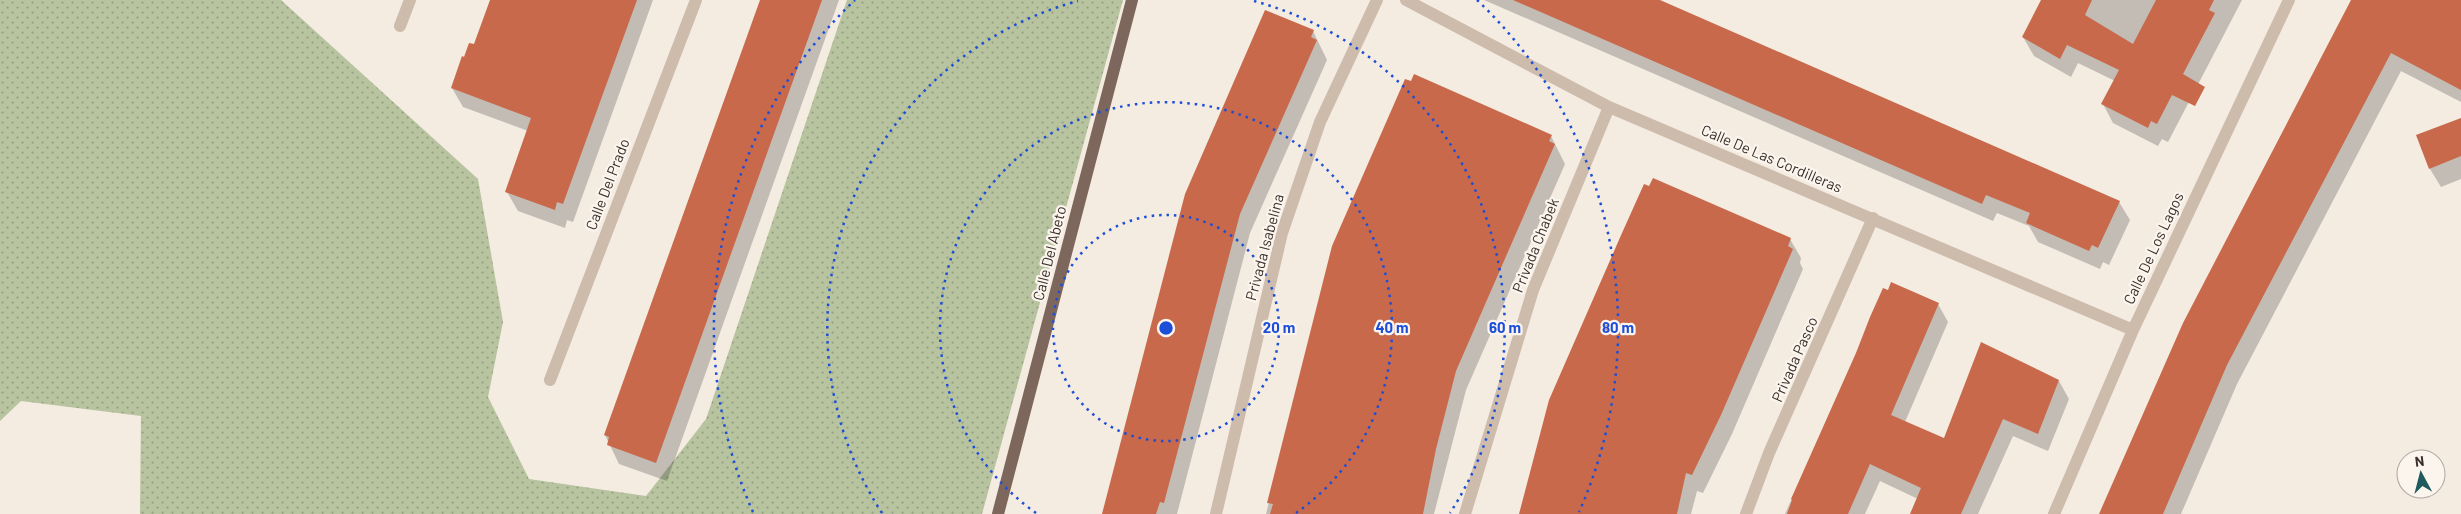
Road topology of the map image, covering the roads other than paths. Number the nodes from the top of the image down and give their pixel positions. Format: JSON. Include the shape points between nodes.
{"nodes":[{"id":1,"x":410,"y":0,"type":"edge"},
{"id":2,"x":696,"y":0,"type":"edge"},
{"id":3,"x":1132,"y":0,"type":"edge"},
{"id":4,"x":1377,"y":0,"type":"edge"},
{"id":5,"x":1406,"y":0,"type":"edge"},
{"id":6,"x":2289,"y":0,"type":"edge"},
{"id":7,"x":400,"y":26,"type":"dead end"},
{"id":8,"x":1609,"y":107,"type":"junction"},
{"id":9,"x":1873,"y":218,"type":"junction"},
{"id":10,"x":2133,"y":330,"type":"junction"},
{"id":11,"x":550,"y":380,"type":"dead end"},
{"id":12,"x":998,"y":514,"type":"edge"},
{"id":13,"x":1216,"y":514,"type":"edge"},
{"id":14,"x":1465,"y":514,"type":"edge"},
{"id":15,"x":1746,"y":514,"type":"edge"},
{"id":16,"x":2054,"y":514,"type":"edge"}],
"edges":[{"from":1,"to":7,"type":"street"},
{"from":2,"to":11,"type":"street","name":"Calle Del Prado"},
{"from":3,"to":12,"type":"main road","name":"Calle Del Abeto"},
{"from":4,"to":13,"type":"street","name":"Privada Isabelina","via":[[1320,122],[1282,233]]},
{"from":5,"to":8,"type":"street","name":"Calle De Las Cordilleras"},
{"from":6,"to":10,"type":"street","name":"Calle De Los Lagos"},
{"from":8,"to":9,"type":"street","name":"Calle De Las Cordilleras"},
{"from":8,"to":14,"type":"street","name":"Privada Chabek","via":[[1534,290]]},
{"from":9,"to":10,"type":"street","name":"Calle De Las Cordilleras"},
{"from":9,"to":15,"type":"street","name":"Privada Pasco","via":[[1769,453]]},
{"from":10,"to":16,"type":"street","name":"Calle De Los Lagos"}]}
